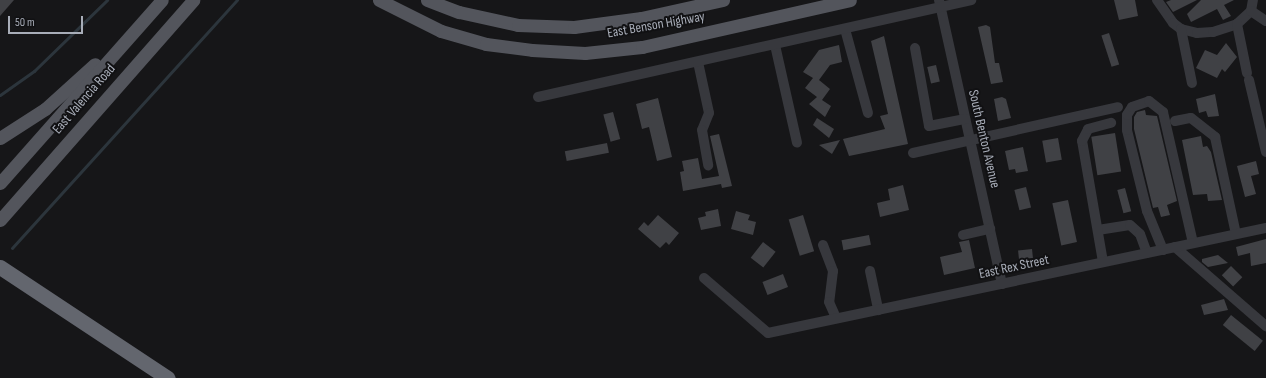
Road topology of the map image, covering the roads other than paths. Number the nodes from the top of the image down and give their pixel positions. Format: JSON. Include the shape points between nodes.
{"nodes":[{"id":1,"x":162,"y":0,"type":"edge"},
{"id":2,"x":193,"y":0,"type":"edge"},
{"id":3,"x":379,"y":0,"type":"edge"},
{"id":4,"x":427,"y":0,"type":"edge"},
{"id":5,"x":723,"y":0,"type":"edge"},
{"id":6,"x":850,"y":0,"type":"edge"},
{"id":7,"x":971,"y":0,"type":"edge"},
{"id":8,"x":1157,"y":0,"type":"edge"},
{"id":9,"x":1253,"y":0,"type":"edge"},
{"id":10,"x":940,"y":4,"type":"edge"},
{"id":11,"x":1251,"y":11,"type":"junction"},
{"id":12,"x":1266,"y":21,"type":"edge"},
{"id":13,"x":140,"y":24,"type":"junction"},
{"id":14,"x":1237,"y":24,"type":"junction"},
{"id":15,"x":845,"y":29,"type":"junction"},
{"id":16,"x":1181,"y":30,"type":"junction"},
{"id":17,"x":775,"y":45,"type":"junction"},
{"id":18,"x":915,"y":48,"type":"dead end"},
{"id":19,"x":698,"y":62,"type":"junction"},
{"id":20,"x":1192,"y":83,"type":"dead end"},
{"id":21,"x":538,"y":97,"type":"dead end"},
{"id":22,"x":1118,"y":107,"type":"dead end"},
{"id":23,"x":868,"y":113,"type":"dead end"},
{"id":24,"x":966,"y":118,"type":"junction"},
{"id":25,"x":1174,"y":121,"type":"dead end"},
{"id":26,"x":1111,"y":123,"type":"dead end"},
{"id":27,"x":0,"y":138,"type":"edge"},
{"id":28,"x":970,"y":140,"type":"junction"},
{"id":29,"x":797,"y":143,"type":"dead end"},
{"id":30,"x":1266,"y":152,"type":"edge"},
{"id":31,"x":913,"y":153,"type":"dead end"},
{"id":32,"x":708,"y":165,"type":"dead end"},
{"id":33,"x":0,"y":183,"type":"edge"},
{"id":34,"x":0,"y":220,"type":"edge"},
{"id":35,"x":990,"y":229,"type":"junction"},
{"id":36,"x":1266,"y":229,"type":"edge"},
{"id":37,"x":1098,"y":230,"type":"junction"},
{"id":38,"x":1236,"y":234,"type":"junction"},
{"id":39,"x":963,"y":235,"type":"dead end"},
{"id":40,"x":1193,"y":243,"type":"junction"},
{"id":41,"x":823,"y":245,"type":"dead end"},
{"id":42,"x":1175,"y":247,"type":"junction"},
{"id":43,"x":1162,"y":250,"type":"junction"},
{"id":44,"x":1147,"y":253,"type":"junction"},
{"id":45,"x":1103,"y":262,"type":"junction"},
{"id":46,"x":0,"y":267,"type":"edge"},
{"id":47,"x":870,"y":271,"type":"dead end"},
{"id":48,"x":704,"y":278,"type":"dead end"},
{"id":49,"x":1002,"y":284,"type":"junction"},
{"id":50,"x":878,"y":310,"type":"junction"},
{"id":51,"x":836,"y":318,"type":"junction"},
{"id":52,"x":1266,"y":326,"type":"edge"},
{"id":53,"x":168,"y":378,"type":"edge"}],
"edges":[{"from":1,"to":13,"type":"main road","name":"East Valencia Road"},
{"from":2,"to":34,"type":"main road","name":"East Valencia Road"},
{"from":3,"to":6,"type":"main road","name":"East Benson Highway","via":[[441,31],[486,44],[532,50],[585,52],[642,46]]},
{"from":4,"to":5,"type":"main road","name":"East Benson Highway","via":[[459,12],[518,25],[574,27],[641,18]]},
{"from":7,"to":10,"type":"street"},
{"from":8,"to":16,"type":"street","via":[[1164,12]]},
{"from":9,"to":11,"type":"street"},
{"from":10,"to":15,"type":"street"},
{"from":10,"to":24,"type":"street","name":"South Benton Avenue"},
{"from":11,"to":12,"type":"street"},
{"from":11,"to":14,"type":"street"},
{"from":13,"to":27,"type":"main road","via":[[45,109]]},
{"from":13,"to":33,"type":"main road","name":"East Valencia Road"},
{"from":14,"to":16,"type":"street","via":[[1213,32]]},
{"from":14,"to":30,"type":"street"},
{"from":15,"to":17,"type":"street"},
{"from":15,"to":23,"type":"street"},
{"from":16,"to":20,"type":"street"},
{"from":17,"to":19,"type":"street"},
{"from":17,"to":29,"type":"street"},
{"from":18,"to":24,"type":"street","via":[[929,126]]},
{"from":19,"to":21,"type":"street"},
{"from":19,"to":32,"type":"street","via":[[709,113],[702,130]]},
{"from":22,"to":28,"type":"street"},
{"from":24,"to":28,"type":"street","name":"South Benton Avenue"},
{"from":25,"to":38,"type":"street","via":[[1191,118],[1215,137]]},
{"from":26,"to":37,"type":"street","via":[[1088,129],[1082,141]]},
{"from":28,"to":31,"type":"street"},
{"from":28,"to":35,"type":"street","name":"South Benton Avenue"},
{"from":35,"to":39,"type":"street"},
{"from":35,"to":49,"type":"street","name":"South Benton Avenue"},
{"from":36,"to":38,"type":"street","name":"East Rex Street"},
{"from":37,"to":44,"type":"street","via":[[1130,225],[1140,234]]},
{"from":37,"to":45,"type":"street"},
{"from":38,"to":40,"type":"street","name":"East Rex Street"},
{"from":40,"to":42,"type":"street","name":"East Rex Street"},
{"from":40,"to":43,"type":"street","via":[[1163,112],[1149,101],[1132,107],[1127,114],[1127,130],[1147,210]]},
{"from":41,"to":51,"type":"street","via":[[833,271],[829,302]]},
{"from":42,"to":43,"type":"street","name":"East Rex Street"},
{"from":42,"to":52,"type":"street"},
{"from":43,"to":44,"type":"street","name":"East Rex Street"},
{"from":44,"to":45,"type":"street","name":"East Rex Street"},
{"from":45,"to":49,"type":"street","name":"East Rex Street"},
{"from":46,"to":53,"type":"highway"},
{"from":47,"to":50,"type":"street"},
{"from":48,"to":51,"type":"street","name":"East Rex Street","via":[[768,332]]},
{"from":49,"to":50,"type":"street","name":"East Rex Street"},
{"from":50,"to":51,"type":"street","name":"East Rex Street"}]}
